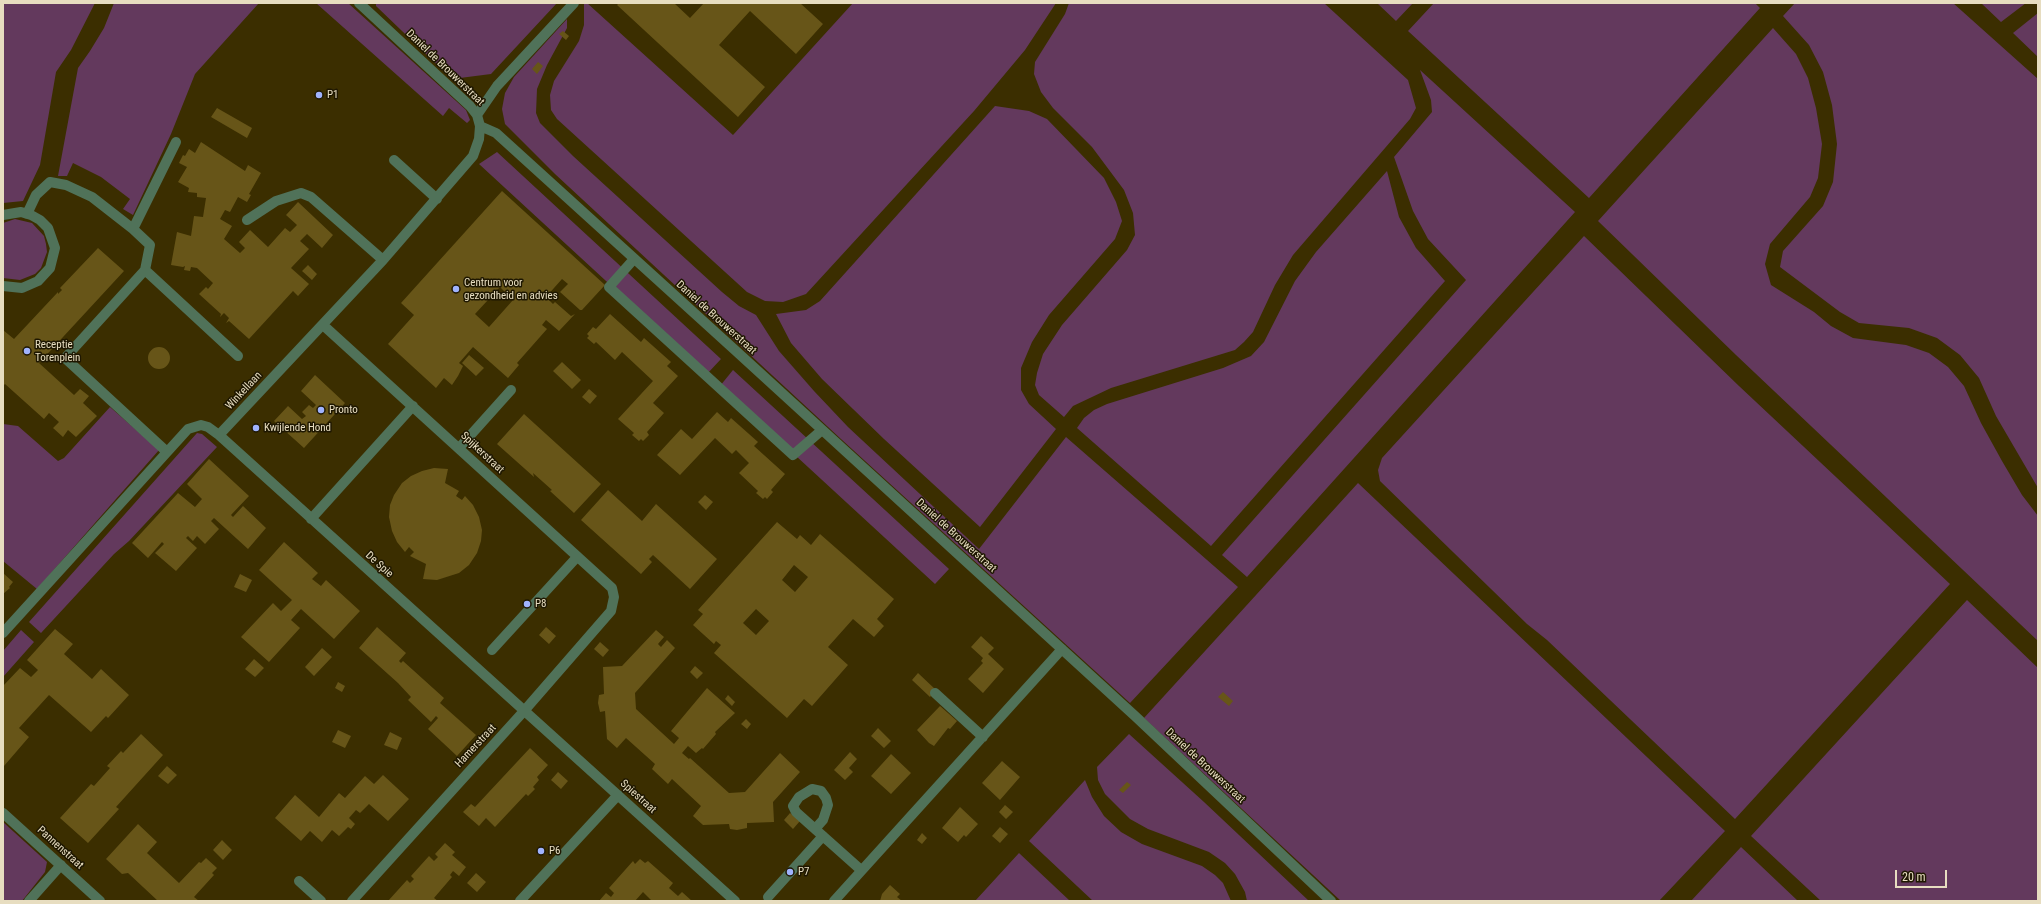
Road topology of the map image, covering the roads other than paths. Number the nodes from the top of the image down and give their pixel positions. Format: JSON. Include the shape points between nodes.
{"nodes":[{"id":1,"x":574,"y":3,"type":"edge"},
{"id":2,"x":362,"y":4,"type":"edge"},
{"id":3,"x":477,"y":115,"type":"junction"},
{"id":4,"x":480,"y":126,"type":"junction"},
{"id":5,"x":176,"y":142,"type":"dead end"},
{"id":6,"x":394,"y":160,"type":"dead end"},
{"id":7,"x":436,"y":199,"type":"junction"},
{"id":8,"x":27,"y":214,"type":"junction"},
{"id":9,"x":3,"y":215,"type":"edge"},
{"id":10,"x":247,"y":220,"type":"dead end"},
{"id":11,"x":133,"y":229,"type":"junction"},
{"id":12,"x":634,"y":259,"type":"junction"},
{"id":13,"x":383,"y":260,"type":"junction"},
{"id":14,"x":145,"y":270,"type":"junction"},
{"id":15,"x":3,"y":286,"type":"edge"},
{"id":16,"x":323,"y":325,"type":"junction"},
{"id":17,"x":238,"y":356,"type":"dead end"},
{"id":18,"x":511,"y":390,"type":"dead end"},
{"id":19,"x":413,"y":406,"type":"junction"},
{"id":20,"x":822,"y":430,"type":"junction"},
{"id":21,"x":219,"y":435,"type":"junction"},
{"id":22,"x":459,"y":448,"type":"junction"},
{"id":23,"x":166,"y":452,"type":"junction"},
{"id":24,"x":311,"y":519,"type":"junction"},
{"id":25,"x":577,"y":557,"type":"junction"},
{"id":26,"x":613,"y":604,"type":"joint"},
{"id":27,"x":3,"y":633,"type":"edge"},
{"id":28,"x":1062,"y":649,"type":"junction"},
{"id":29,"x":492,"y":650,"type":"dead end"},
{"id":30,"x":935,"y":693,"type":"dead end"},
{"id":31,"x":524,"y":711,"type":"junction"},
{"id":32,"x":983,"y":737,"type":"junction"},
{"id":33,"x":618,"y":795,"type":"junction"},
{"id":34,"x":3,"y":813,"type":"edge"},
{"id":35,"x":61,"y":865,"type":"junction"},
{"id":36,"x":861,"y":870,"type":"junction"},
{"id":37,"x":299,"y":880,"type":"dead end"},
{"id":38,"x":768,"y":897,"type":"dead end"},
{"id":39,"x":29,"y":901,"type":"edge"},
{"id":40,"x":100,"y":901,"type":"edge"},
{"id":41,"x":321,"y":901,"type":"edge"},
{"id":42,"x":352,"y":901,"type":"edge"},
{"id":43,"x":520,"y":901,"type":"edge"},
{"id":44,"x":735,"y":901,"type":"edge"},
{"id":45,"x":834,"y":901,"type":"edge"},
{"id":46,"x":1331,"y":901,"type":"edge"}],
"edges":[{"from":1,"to":3,"type":"street","via":[[497,86]]},
{"from":2,"to":3,"type":"street","name":"Daniel de Brouwerstraat"},
{"from":3,"to":4,"type":"street","name":"Daniel de Brouwerstraat"},
{"from":4,"to":7,"type":"street","name":"Winkellaan","via":[[473,156]]},
{"from":4,"to":12,"type":"street","name":"Daniel de Brouwerstraat","via":[[496,133]]},
{"from":5,"to":11,"type":"street"},
{"from":6,"to":7,"type":"street"},
{"from":7,"to":13,"type":"street","name":"Winkellaan"},
{"from":8,"to":9,"type":"street","via":[[10,212]]},
{"from":8,"to":11,"type":"street","via":[[36,195],[50,182],[66,185],[92,198]]},
{"from":8,"to":15,"type":"street","via":[[40,220],[48,228],[55,248],[54,259],[45,275],[30,286]]},
{"from":10,"to":13,"type":"street","via":[[276,201],[301,193],[311,197]]},
{"from":11,"to":14,"type":"street","via":[[150,245]]},
{"from":12,"to":20,"type":"street","name":"Daniel de Brouwerstraat"},
{"from":12,"to":20,"type":"street","via":[[609,287],[793,455]]},
{"from":13,"to":16,"type":"street","name":"Winkellaan"},
{"from":14,"to":17,"type":"street"},
{"from":14,"to":23,"type":"street","via":[[65,358]]},
{"from":16,"to":19,"type":"street","name":"Spijkerstraat"},
{"from":16,"to":21,"type":"street","name":"Winkellaan"},
{"from":18,"to":22,"type":"street"},
{"from":19,"to":22,"type":"street","name":"Spijkerstraat"},
{"from":19,"to":24,"type":"street"},
{"from":20,"to":28,"type":"street","name":"Daniel de Brouwerstraat"},
{"from":21,"to":23,"type":"street","via":[[208,427],[193,426]]},
{"from":21,"to":24,"type":"street","name":"De Spie"},
{"from":22,"to":25,"type":"street","name":"Spijkerstraat"},
{"from":23,"to":27,"type":"street"},
{"from":24,"to":31,"type":"street","name":"De Spie"},
{"from":25,"to":26,"type":"street","name":"Spijkerstraat","via":[[612,588]]},
{"from":25,"to":29,"type":"street"},
{"from":26,"to":31,"type":"street","name":"Hamerstraat","via":[[611,611]]},
{"from":28,"to":32,"type":"street"},
{"from":28,"to":46,"type":"street","name":"Daniel de Brouwerstraat"},
{"from":30,"to":32,"type":"street"},
{"from":31,"to":33,"type":"street","name":"Spiestraat"},
{"from":31,"to":42,"type":"street","name":"Hamerstraat"},
{"from":32,"to":36,"type":"street"},
{"from":33,"to":43,"type":"street"},
{"from":33,"to":44,"type":"street","name":"Spiestraat"},
{"from":34,"to":35,"type":"street","name":"Pannenstraat"},
{"from":35,"to":39,"type":"street"},
{"from":35,"to":40,"type":"street","name":"Pannenstraat"},
{"from":36,"to":38,"type":"street","via":[[819,833]]},
{"from":36,"to":45,"type":"street"},
{"from":37,"to":41,"type":"street"}]}
